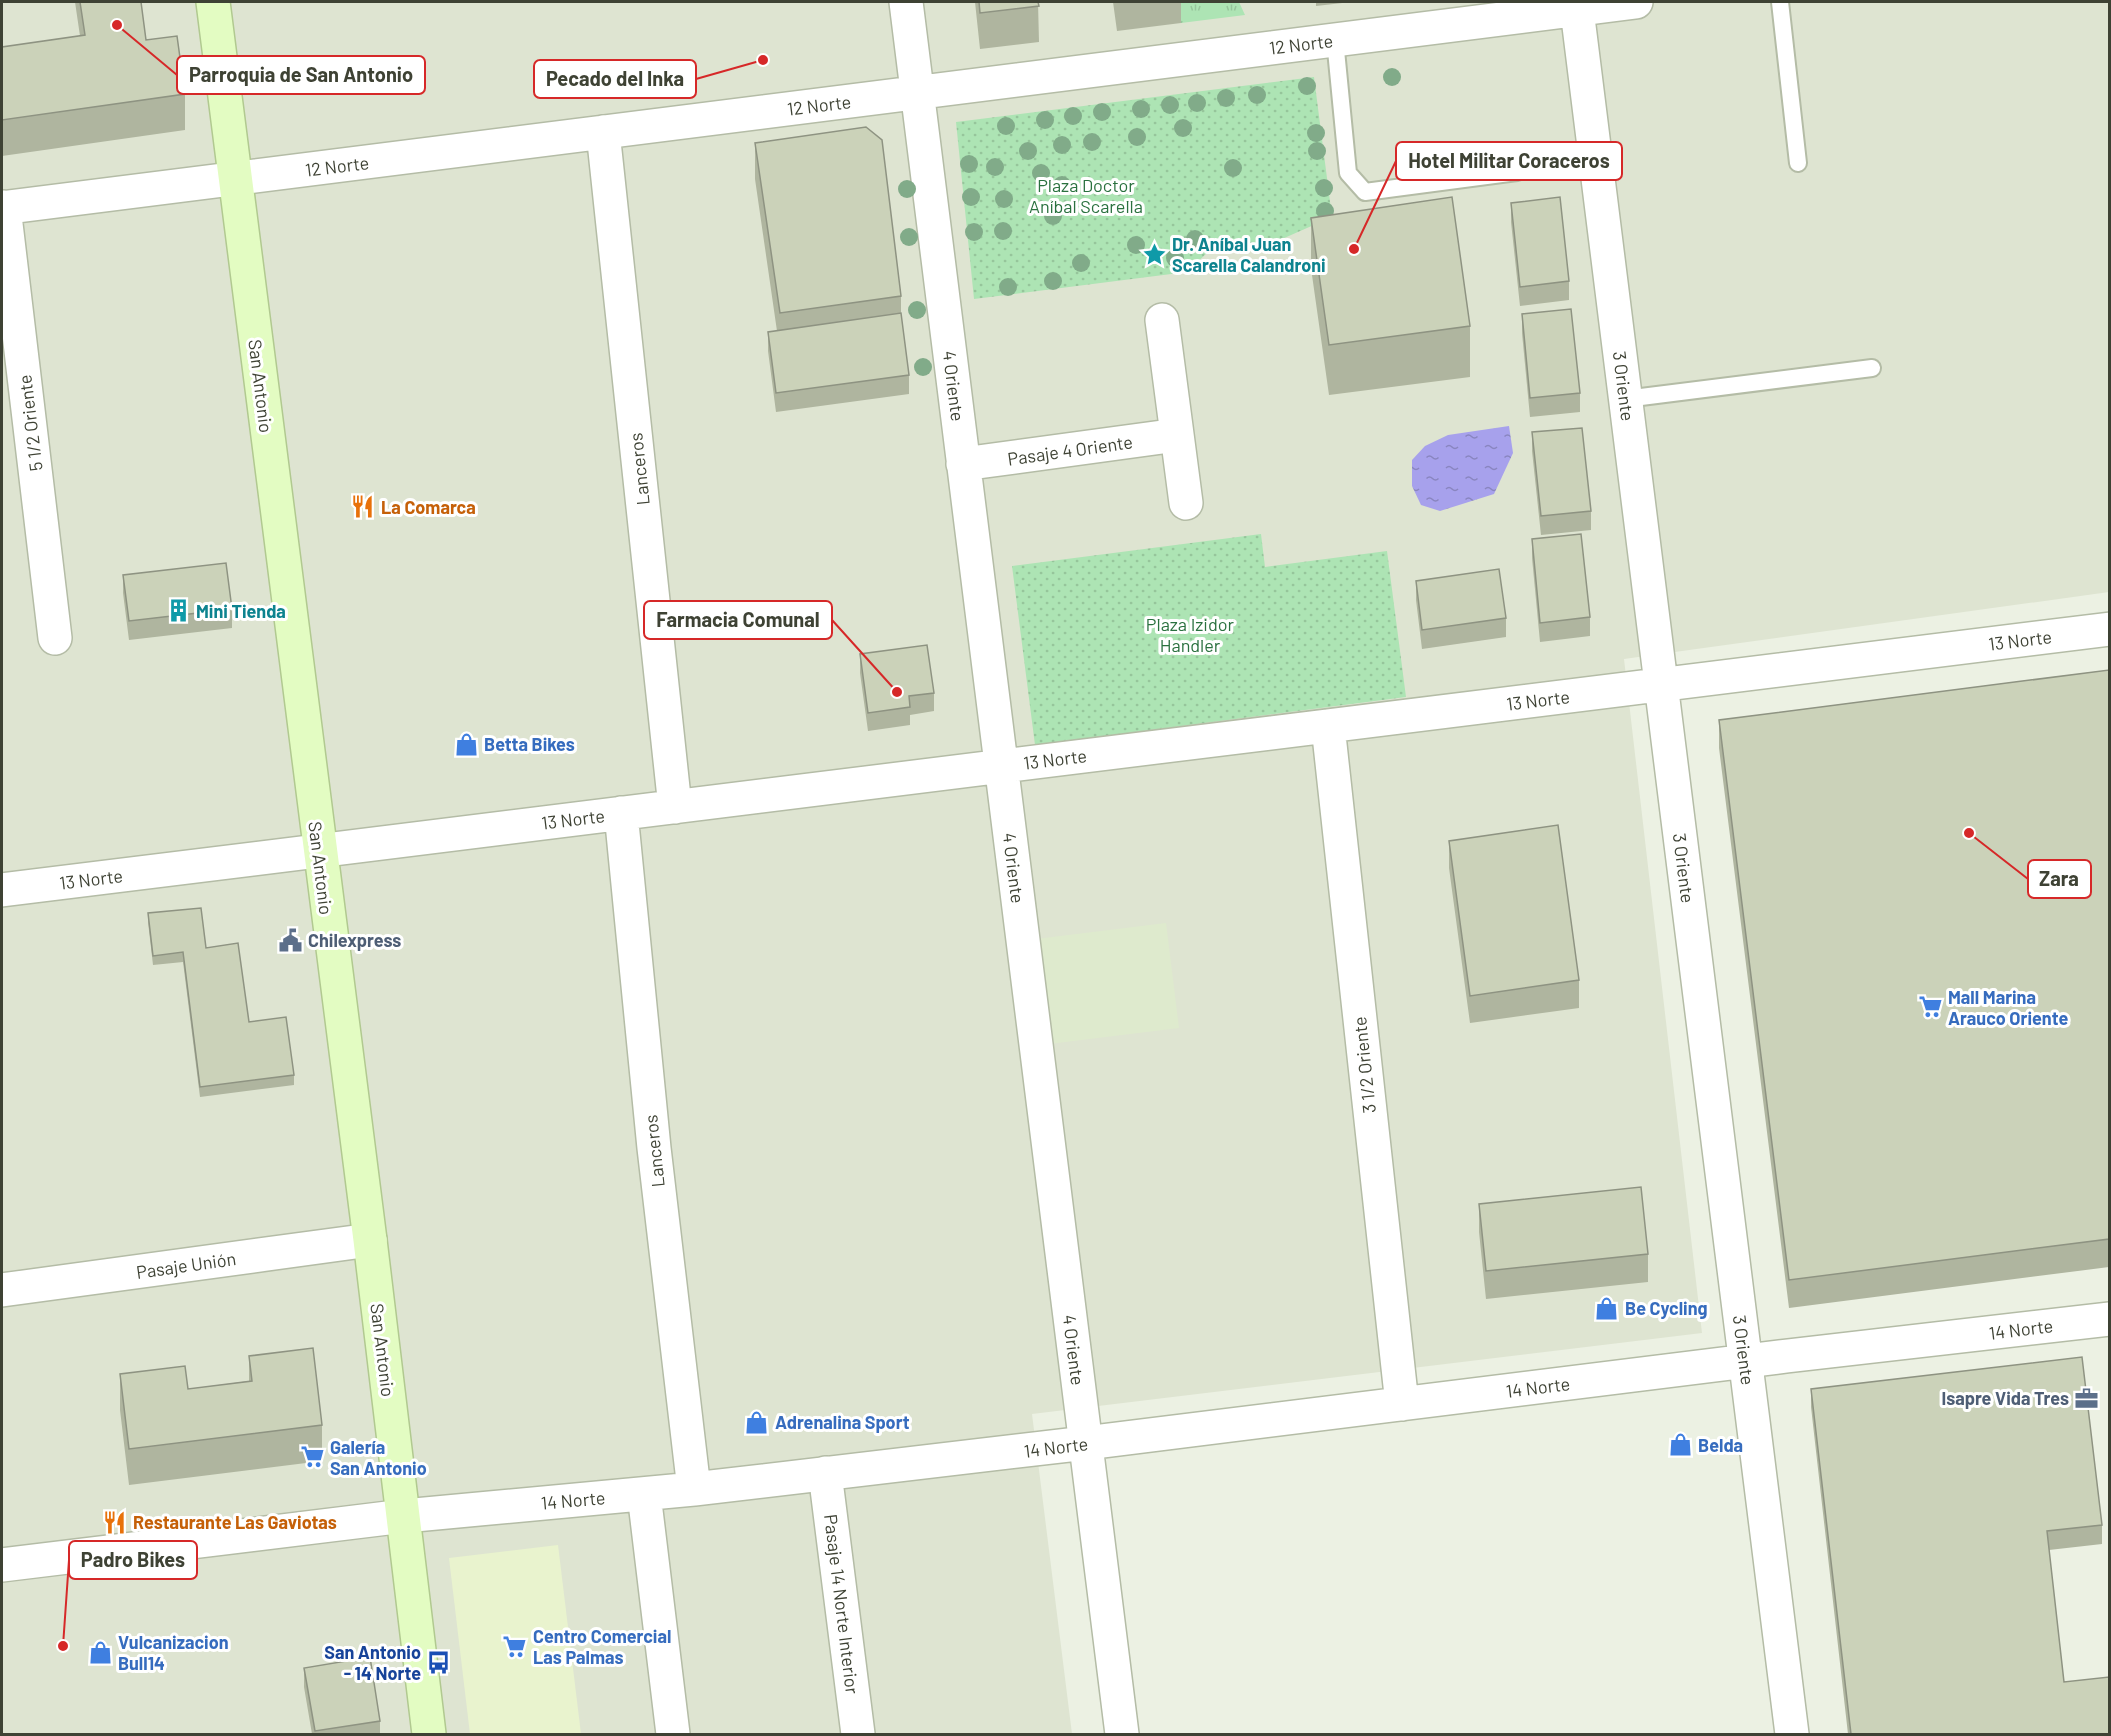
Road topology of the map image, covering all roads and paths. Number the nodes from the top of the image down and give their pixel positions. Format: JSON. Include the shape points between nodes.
{"nodes":[{"id":1,"x":213,"y":2,"type":"edge"},
{"id":2,"x":906,"y":2,"type":"edge"},
{"id":3,"x":1636,"y":2,"type":"edge"},
{"id":4,"x":1780,"y":2,"type":"edge"},
{"id":5,"x":1577,"y":5,"type":"edge"},
{"id":6,"x":1335,"y":40,"type":"junction"},
{"id":7,"x":917,"y":93,"type":"junction"},
{"id":8,"x":603,"y":132,"type":"junction"},
{"id":9,"x":1798,"y":163,"type":"dead end"},
{"id":10,"x":1517,"y":172,"type":"dead end"},
{"id":11,"x":235,"y":178,"type":"junction"},
{"id":12,"x":3,"y":207,"type":"edge"},
{"id":13,"x":1162,"y":320,"type":"dead end"},
{"id":14,"x":1872,"y":368,"type":"dead end"},
{"id":15,"x":1625,"y":399,"type":"junction"},
{"id":16,"x":1177,"y":435,"type":"junction"},
{"id":17,"x":963,"y":464,"type":"junction"},
{"id":18,"x":1186,"y":502,"type":"dead end"},
{"id":19,"x":2109,"y":629,"type":"edge"},
{"id":20,"x":55,"y":638,"type":"dead end"},
{"id":21,"x":1661,"y":684,"type":"junction"},
{"id":22,"x":1328,"y":726,"type":"junction"},
{"id":23,"x":1001,"y":766,"type":"junction"},
{"id":24,"x":675,"y":807,"type":"junction"},
{"id":25,"x":621,"y":813,"type":"junction"},
{"id":26,"x":319,"y":851,"type":"junction"},
{"id":27,"x":2,"y":890,"type":"edge"},
{"id":28,"x":370,"y":1240,"type":"junction"},
{"id":29,"x":2,"y":1290,"type":"edge"},
{"id":30,"x":2109,"y":1319,"type":"edge"},
{"id":31,"x":1745,"y":1362,"type":"junction"},
{"id":32,"x":1402,"y":1404,"type":"junction"},
{"id":33,"x":1086,"y":1443,"type":"junction"},
{"id":34,"x":825,"y":1473,"type":"junction"},
{"id":35,"x":694,"y":1488,"type":"junction"},
{"id":36,"x":644,"y":1494,"type":"junction"},
{"id":37,"x":404,"y":1516,"type":"junction"},
{"id":38,"x":2,"y":1565,"type":"edge"},
{"id":39,"x":429,"y":1734,"type":"edge"},
{"id":40,"x":673,"y":1734,"type":"edge"},
{"id":41,"x":858,"y":1734,"type":"edge"},
{"id":42,"x":1122,"y":1734,"type":"edge"},
{"id":43,"x":1792,"y":1734,"type":"edge"}],
"edges":[{"from":1,"to":11,"type":"main road","name":"San Antonio"},
{"from":2,"to":7,"type":"street","name":"4 Oriente"},
{"from":3,"to":5,"type":"street","name":"12 Norte"},
{"from":4,"to":9,"type":"lane"},
{"from":5,"to":6,"type":"street","name":"12 Norte"},
{"from":5,"to":15,"type":"street","name":"3 Oriente"},
{"from":6,"to":7,"type":"street","name":"12 Norte"},
{"from":6,"to":10,"type":"lane","via":[[1348,173],[1365,192]]},
{"from":7,"to":8,"type":"street","name":"12 Norte"},
{"from":7,"to":17,"type":"street","name":"4 Oriente"},
{"from":8,"to":11,"type":"street","name":"12 Norte"},
{"from":8,"to":24,"type":"street","name":"Lanceros"},
{"from":11,"to":12,"type":"street","name":"12 Norte"},
{"from":11,"to":26,"type":"main road","name":"San Antonio"},
{"from":12,"to":20,"type":"street","name":"5 1/2 Oriente"},
{"from":13,"to":16,"type":"street"},
{"from":14,"to":15,"type":"lane"},
{"from":15,"to":21,"type":"street","name":"3 Oriente"},
{"from":16,"to":17,"type":"street","name":"Pasaje 4 Oriente"},
{"from":16,"to":18,"type":"street"},
{"from":17,"to":23,"type":"street","name":"4 Oriente"},
{"from":19,"to":21,"type":"street","name":"13 Norte"},
{"from":21,"to":22,"type":"street","name":"13 Norte"},
{"from":21,"to":31,"type":"street","name":"3 Oriente"},
{"from":22,"to":23,"type":"street","name":"13 Norte"},
{"from":22,"to":32,"type":"street","name":"3 1/2 Oriente"},
{"from":23,"to":24,"type":"street","name":"13 Norte"},
{"from":23,"to":33,"type":"street","name":"4 Oriente"},
{"from":24,"to":25,"type":"street","name":"13 Norte"},
{"from":25,"to":26,"type":"street","name":"13 Norte"},
{"from":25,"to":35,"type":"street","name":"Lanceros","via":[[654,1148]]},
{"from":26,"to":27,"type":"street","name":"13 Norte"},
{"from":26,"to":28,"type":"main road","name":"San Antonio"},
{"from":28,"to":29,"type":"street","name":"Pasaje Unión"},
{"from":28,"to":37,"type":"main road","name":"San Antonio"},
{"from":30,"to":31,"type":"street","name":"14 Norte"},
{"from":31,"to":32,"type":"street","name":"14 Norte"},
{"from":31,"to":43,"type":"street","name":"3 Oriente"},
{"from":32,"to":33,"type":"street","name":"14 Norte"},
{"from":33,"to":34,"type":"street","name":"14 Norte"},
{"from":33,"to":42,"type":"street","name":"4 Oriente"},
{"from":34,"to":35,"type":"street","name":"14 Norte"},
{"from":34,"to":41,"type":"street","name":"Pasaje 14 Norte Interior"},
{"from":35,"to":36,"type":"street","name":"14 Norte"},
{"from":36,"to":37,"type":"street","name":"14 Norte"},
{"from":36,"to":40,"type":"street"},
{"from":37,"to":38,"type":"street","name":"14 Norte"},
{"from":37,"to":39,"type":"main road","name":"San Antonio"}]}
